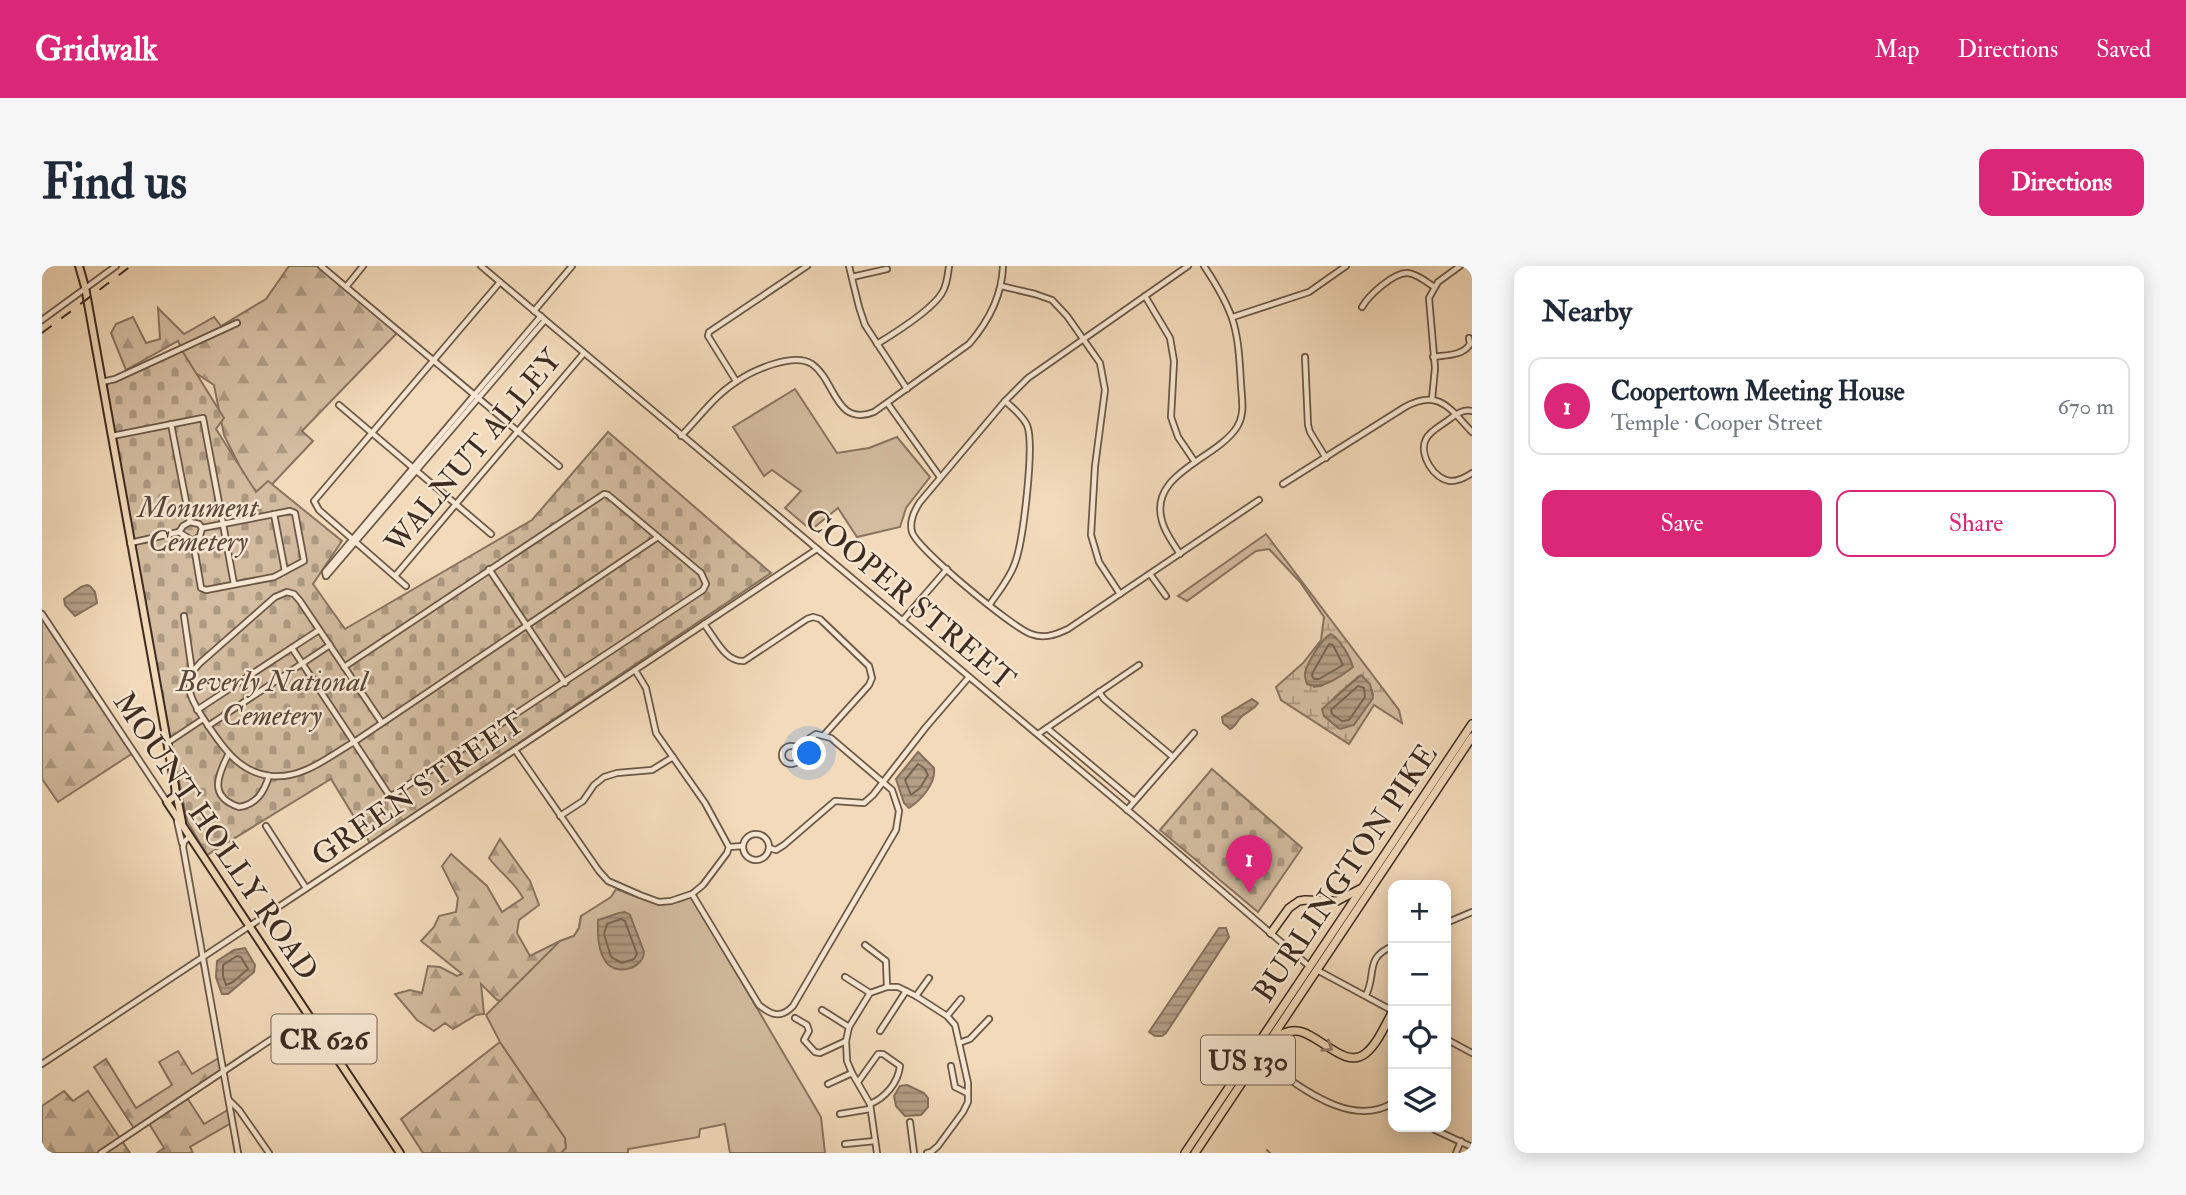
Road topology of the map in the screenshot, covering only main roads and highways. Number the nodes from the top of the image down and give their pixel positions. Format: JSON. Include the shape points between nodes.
{"nodes":[{"id":1,"x":79,"y":266,"type":"edge"},
{"id":2,"x":1472,"y":724,"type":"edge"},
{"id":3,"x":1472,"y":737,"type":"edge"},
{"id":4,"x":175,"y":786,"type":"junction"},
{"id":5,"x":183,"y":828,"type":"junction"},
{"id":6,"x":1364,"y":887,"type":"junction"},
{"id":7,"x":1271,"y":933,"type":"road end"},
{"id":8,"x":1313,"y":968,"type":"junction"},
{"id":9,"x":1388,"y":1019,"type":"edge"},
{"id":10,"x":1270,"y":1039,"type":"junction"},
{"id":11,"x":400,"y":1153,"type":"edge"},
{"id":12,"x":1185,"y":1153,"type":"edge"},
{"id":13,"x":1195,"y":1153,"type":"edge"}],
"edges":[{"from":1,"to":4,"type":"main road"},
{"from":2,"to":6,"type":"highway","name":"BURLINGTON PIKE","number":"US 130"},
{"from":3,"to":8,"type":"highway","name":"BURLINGTON PIKE","number":"US 130"},
{"from":4,"to":5,"type":"main road"},
{"from":4,"to":5,"type":"main road","name":"MOUNT HOLLY ROAD","number":"CR 626","via":[[176,795],[167,802]]},
{"from":5,"to":11,"type":"main road","name":"MOUNT HOLLY ROAD","number":"CR 626"},
{"from":6,"to":7,"type":"highway","via":[[1337,901],[1298,901]]},
{"from":6,"to":8,"type":"highway","name":"BURLINGTON PIKE","number":"US 130"},
{"from":8,"to":10,"type":"highway","name":"BURLINGTON PIKE","number":"US 130"},
{"from":8,"to":12,"type":"highway","name":"BURLINGTON PIKE","number":"US 130"},
{"from":10,"to":9,"type":"highway","one_way":true,"via":[[1298,1031],[1347,1058],[1358,1058],[1368,1052]]},
{"from":10,"to":13,"type":"highway","name":"BURLINGTON PIKE","number":"US 130"}]}
